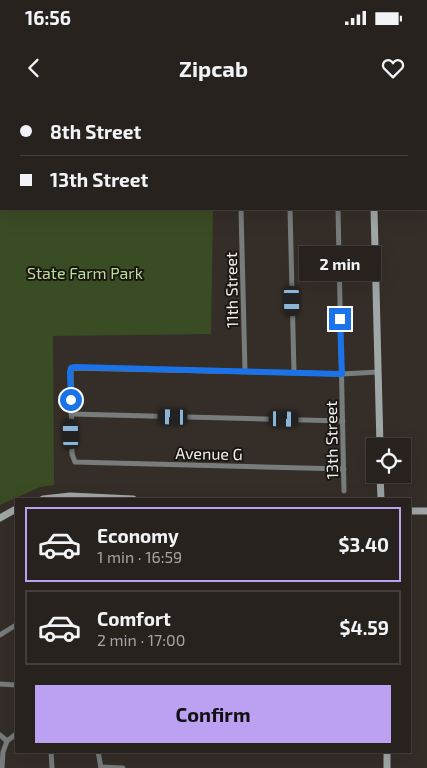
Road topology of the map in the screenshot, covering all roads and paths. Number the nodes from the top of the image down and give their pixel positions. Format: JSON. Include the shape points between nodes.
{"nodes":[{"id":1,"x":241,"y":210,"type":"edge"},
{"id":2,"x":290,"y":210,"type":"edge"},
{"id":3,"x":338,"y":210,"type":"edge"},
{"id":4,"x":374,"y":210,"type":"edge"},
{"id":5,"x":245,"y":371,"type":"junction"},
{"id":6,"x":294,"y":372,"type":"junction"},
{"id":7,"x":378,"y":372,"type":"junction"},
{"id":8,"x":342,"y":374,"type":"junction"},
{"id":9,"x":71,"y":414,"type":"junction"},
{"id":10,"x":342,"y":421,"type":"junction"},
{"id":11,"x":380,"y":438,"type":"edge"},
{"id":12,"x":344,"y":469,"type":"junction"},
{"id":13,"x":380,"y":483,"type":"edge"},
{"id":14,"x":344,"y":491,"type":"dead end"},
{"id":15,"x":52,"y":498,"type":"edge"},
{"id":16,"x":112,"y":498,"type":"edge"},
{"id":17,"x":381,"y":498,"type":"edge"},
{"id":18,"x":15,"y":510,"type":"edge"},
{"id":19,"x":411,"y":511,"type":"edge"},
{"id":20,"x":427,"y":511,"type":"edge"},
{"id":21,"x":0,"y":518,"type":"edge"},
{"id":22,"x":15,"y":626,"type":"edge"},
{"id":23,"x":0,"y":635,"type":"edge"},
{"id":24,"x":0,"y":684,"type":"edge"},
{"id":25,"x":15,"y":685,"type":"edge"},
{"id":26,"x":0,"y":735,"type":"edge"},
{"id":27,"x":15,"y":735,"type":"edge"},
{"id":28,"x":7,"y":741,"type":"junction"},
{"id":29,"x":51,"y":753,"type":"edge"},
{"id":30,"x":98,"y":753,"type":"edge"},
{"id":31,"x":387,"y":753,"type":"edge"},
{"id":32,"x":2,"y":768,"type":"edge"},
{"id":33,"x":52,"y":768,"type":"edge"},
{"id":34,"x":101,"y":768,"type":"edge"},
{"id":35,"x":123,"y":768,"type":"edge"},
{"id":36,"x":388,"y":768,"type":"edge"}],
"edges":[{"from":1,"to":5,"type":"street","name":"11th Street"},
{"from":2,"to":6,"type":"street"},
{"from":3,"to":8,"type":"street","name":"13th Street"},
{"from":4,"to":7,"type":"street"},
{"from":5,"to":6,"type":"street"},
{"from":5,"to":9,"type":"street","via":[[72,368]]},
{"from":6,"to":8,"type":"street"},
{"from":7,"to":8,"type":"street"},
{"from":7,"to":11,"type":"street"},
{"from":8,"to":10,"type":"street","name":"13th Street"},
{"from":9,"to":10,"type":"street"},
{"from":9,"to":12,"type":"street","name":"Avenue G","via":[[74,461]]},
{"from":10,"to":12,"type":"street","name":"13th Street"},
{"from":12,"to":14,"type":"street","name":"13th Street"},
{"from":13,"to":17,"type":"street"},
{"from":15,"to":16,"type":"street"},
{"from":18,"to":21,"type":"street"},
{"from":19,"to":20,"type":"street"},
{"from":22,"to":23,"type":"street"},
{"from":24,"to":25,"type":"street"},
{"from":26,"to":28,"type":"street"},
{"from":27,"to":28,"type":"street"},
{"from":28,"to":32,"type":"street"},
{"from":29,"to":33,"type":"street"},
{"from":30,"to":34,"type":"street"},
{"from":31,"to":36,"type":"street"},
{"from":34,"to":35,"type":"street"}]}
